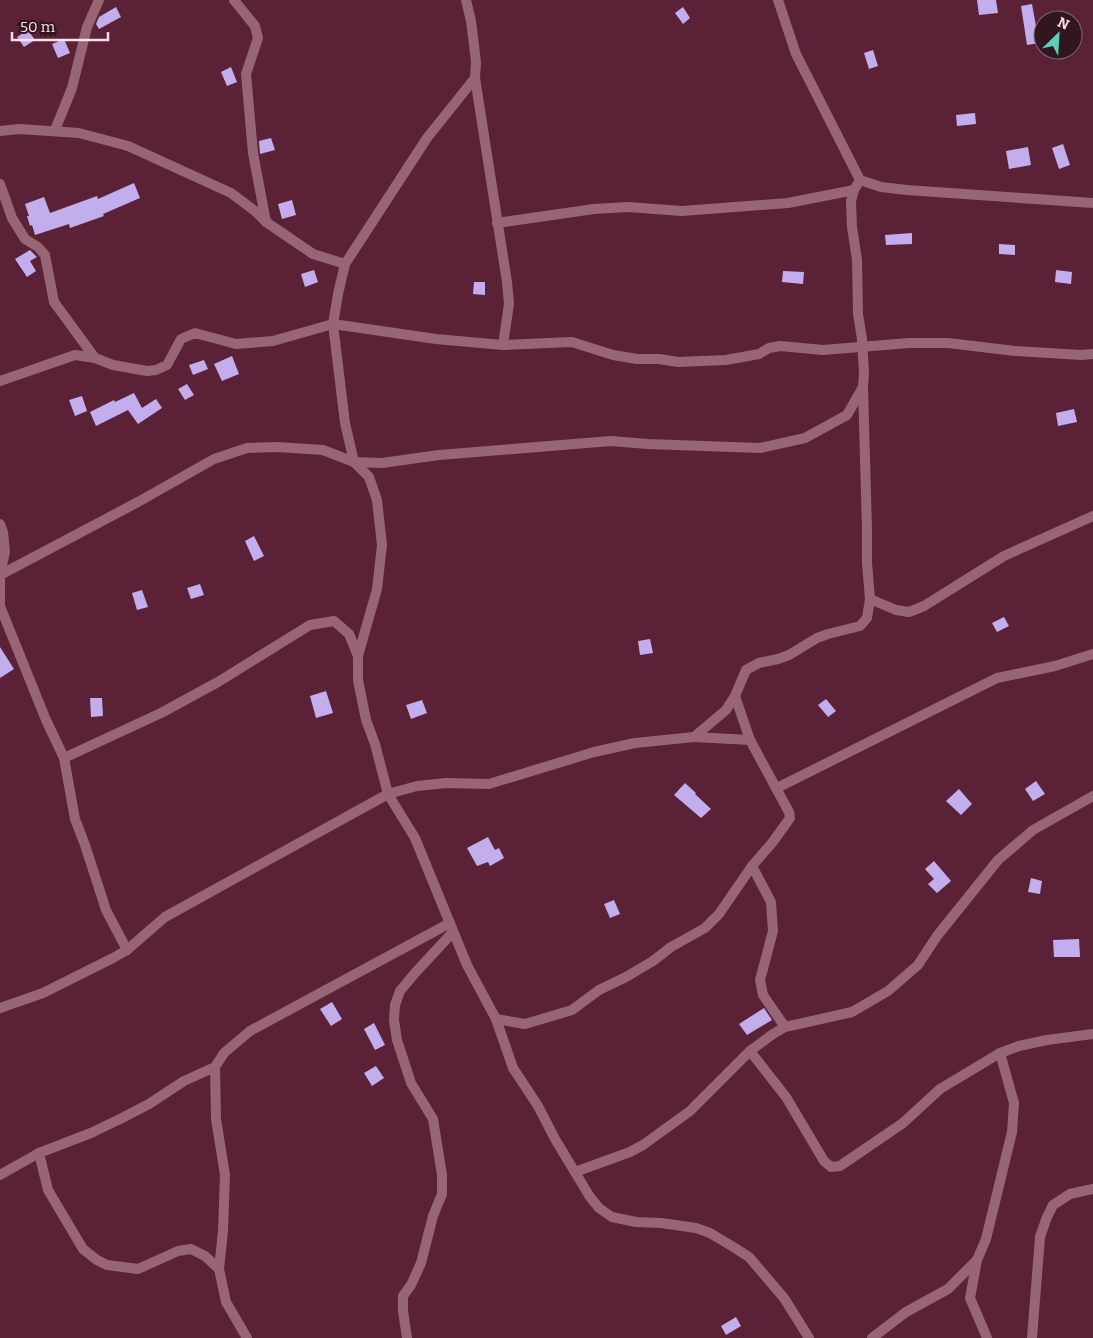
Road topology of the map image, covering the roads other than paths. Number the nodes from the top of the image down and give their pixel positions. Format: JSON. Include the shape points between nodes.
{"nodes":[{"id":1,"x":99,"y":0,"type":"edge"},
{"id":2,"x":234,"y":0,"type":"edge"},
{"id":3,"x":466,"y":0,"type":"edge"},
{"id":4,"x":778,"y":0,"type":"edge"},
{"id":5,"x":475,"y":78,"type":"junction"},
{"id":6,"x":54,"y":130,"type":"junction"},
{"id":7,"x":0,"y":131,"type":"edge"},
{"id":8,"x":860,"y":180,"type":"junction"},
{"id":9,"x":0,"y":184,"type":"edge"},
{"id":10,"x":854,"y":190,"type":"junction"},
{"id":11,"x":1093,"y":202,"type":"edge"},
{"id":12,"x":266,"y":222,"type":"junction"},
{"id":13,"x":497,"y":224,"type":"junction"},
{"id":14,"x":346,"y":264,"type":"junction"},
{"id":15,"x":333,"y":324,"type":"junction"},
{"id":16,"x":503,"y":345,"type":"junction"},
{"id":17,"x":862,"y":346,"type":"junction"},
{"id":18,"x":1093,"y":354,"type":"edge"},
{"id":19,"x":95,"y":358,"type":"junction"},
{"id":20,"x":0,"y":381,"type":"edge"},
{"id":21,"x":863,"y":387,"type":"junction"},
{"id":22,"x":354,"y":462,"type":"junction"},
{"id":23,"x":1093,"y":516,"type":"edge"},
{"id":24,"x":0,"y":524,"type":"edge"},
{"id":25,"x":0,"y":574,"type":"edge"},
{"id":26,"x":870,"y":599,"type":"junction"},
{"id":27,"x":1093,"y":654,"type":"edge"},
{"id":28,"x":358,"y":656,"type":"junction"},
{"id":29,"x":735,"y":696,"type":"junction"},
{"id":30,"x":694,"y":737,"type":"junction"},
{"id":31,"x":750,"y":740,"type":"junction"},
{"id":32,"x":64,"y":758,"type":"junction"},
{"id":33,"x":777,"y":788,"type":"junction"},
{"id":34,"x":388,"y":794,"type":"junction"},
{"id":35,"x":1093,"y":796,"type":"edge"},
{"id":36,"x":752,"y":866,"type":"junction"},
{"id":37,"x":452,"y":927,"type":"junction"},
{"id":38,"x":127,"y":950,"type":"junction"},
{"id":39,"x":0,"y":1008,"type":"edge"},
{"id":40,"x":496,"y":1019,"type":"junction"},
{"id":41,"x":785,"y":1027,"type":"junction"},
{"id":42,"x":1093,"y":1034,"type":"edge"},
{"id":43,"x":750,"y":1052,"type":"junction"},
{"id":44,"x":1000,"y":1053,"type":"junction"},
{"id":45,"x":215,"y":1067,"type":"junction"},
{"id":46,"x":39,"y":1153,"type":"junction"},
{"id":47,"x":575,"y":1172,"type":"junction"},
{"id":48,"x":0,"y":1175,"type":"edge"},
{"id":49,"x":1093,"y":1189,"type":"edge"},
{"id":50,"x":977,"y":1260,"type":"junction"},
{"id":51,"x":219,"y":1269,"type":"junction"},
{"id":52,"x":247,"y":1338,"type":"edge"},
{"id":53,"x":407,"y":1338,"type":"edge"},
{"id":54,"x":809,"y":1338,"type":"edge"},
{"id":55,"x":872,"y":1338,"type":"edge"},
{"id":56,"x":987,"y":1338,"type":"edge"},
{"id":57,"x":1032,"y":1338,"type":"edge"}],
"edges":[{"from":1,"to":6,"type":"street","via":[[87,27],[72,88]]},
{"from":2,"to":12,"type":"street","via":[[255,26],[258,38],[246,74],[252,153]]},
{"from":3,"to":5,"type":"street","via":[[476,62]]},
{"from":4,"to":8,"type":"street","via":[[796,54]]},
{"from":5,"to":13,"type":"street"},
{"from":5,"to":14,"type":"street","via":[[427,138]]},
{"from":6,"to":7,"type":"street"},
{"from":6,"to":12,"type":"street","via":[[128,146],[231,193]]},
{"from":8,"to":10,"type":"street"},
{"from":8,"to":11,"type":"street","via":[[907,190]]},
{"from":9,"to":19,"type":"street","via":[[12,218],[25,239],[45,255],[54,302]]},
{"from":10,"to":13,"type":"street","via":[[788,203],[682,211],[628,207]]},
{"from":10,"to":17,"type":"street","via":[[852,221]]},
{"from":12,"to":14,"type":"street","via":[[313,254]]},
{"from":13,"to":16,"type":"street","via":[[509,304]]},
{"from":14,"to":15,"type":"street"},
{"from":15,"to":16,"type":"street"},
{"from":15,"to":19,"type":"street","via":[[273,341],[236,344],[195,333],[181,339],[167,365],[156,370],[113,365]]},
{"from":15,"to":22,"type":"street","via":[[345,423]]},
{"from":16,"to":17,"type":"street","via":[[572,342],[613,355],[678,362],[726,360],[780,346],[823,350]]},
{"from":17,"to":18,"type":"street","via":[[948,343],[1015,351]]},
{"from":17,"to":21,"type":"street"},
{"from":19,"to":20,"type":"street","via":[[75,355]]},
{"from":21,"to":22,"type":"street","via":[[847,415],[834,424],[805,438],[760,448],[611,441],[448,454],[382,463]]},
{"from":21,"to":26,"type":"street"},
{"from":22,"to":25,"type":"street","via":[[323,450],[247,448],[214,459]]},
{"from":22,"to":28,"type":"street","via":[[368,477],[377,500],[382,545],[377,588]]},
{"from":23,"to":26,"type":"street","via":[[1004,556],[924,606],[908,612]]},
{"from":24,"to":25,"type":"street","via":[[4,552]]},
{"from":25,"to":32,"type":"street","via":[[0,606]]},
{"from":26,"to":29,"type":"street","via":[[867,618],[860,626],[817,638],[790,655],[746,670]]},
{"from":27,"to":33,"type":"street","via":[[998,678]]},
{"from":28,"to":32,"type":"street","via":[[349,634],[334,621],[310,625],[161,713]]},
{"from":28,"to":34,"type":"street","via":[[358,680]]},
{"from":29,"to":30,"type":"street","via":[[726,710]]},
{"from":29,"to":31,"type":"street"},
{"from":30,"to":31,"type":"street"},
{"from":30,"to":34,"type":"street","via":[[635,743],[594,752],[489,784],[436,784]]},
{"from":31,"to":33,"type":"street"},
{"from":32,"to":38,"type":"street","via":[[75,819],[106,910]]},
{"from":33,"to":36,"type":"street","via":[[790,818]]},
{"from":34,"to":37,"type":"street","via":[[415,838]]},
{"from":34,"to":38,"type":"street","via":[[165,917]]},
{"from":35,"to":41,"type":"street","via":[[1033,830],[998,860],[918,965],[888,991],[852,1012]]},
{"from":36,"to":40,"type":"street","via":[[719,914],[705,928],[599,990],[572,1010],[525,1024]]},
{"from":36,"to":41,"type":"street","via":[[771,902],[773,930],[760,980],[763,995]]},
{"from":37,"to":40,"type":"street","via":[[467,965]]},
{"from":37,"to":45,"type":"street","via":[[250,1031],[224,1053]]},
{"from":37,"to":53,"type":"street","via":[[400,990],[395,1005],[398,1040],[411,1083],[433,1119],[442,1175],[442,1194],[421,1263],[403,1296]]},
{"from":38,"to":39,"type":"street","via":[[43,993]]},
{"from":40,"to":47,"type":"street","via":[[513,1068]]},
{"from":41,"to":43,"type":"street"},
{"from":42,"to":44,"type":"street","via":[[1038,1042]]},
{"from":43,"to":44,"type":"street","via":[[786,1098],[824,1161],[832,1167],[840,1166],[903,1123],[940,1090]]},
{"from":43,"to":47,"type":"street","via":[[690,1111],[643,1145]]},
{"from":44,"to":50,"type":"street","via":[[1014,1103],[1012,1132],[986,1239]]},
{"from":45,"to":46,"type":"street","via":[[184,1081],[122,1118]]},
{"from":45,"to":51,"type":"street","via":[[216,1119],[225,1175]]},
{"from":46,"to":48,"type":"street"},
{"from":46,"to":51,"type":"street","via":[[48,1190],[83,1249],[97,1260],[138,1269],[178,1251],[191,1249]]},
{"from":47,"to":54,"type":"street","via":[[599,1208],[612,1217],[696,1228],[749,1257],[784,1298]]},
{"from":49,"to":57,"type":"street","via":[[1070,1194],[1053,1205],[1047,1217],[1040,1237]]},
{"from":50,"to":55,"type":"street","via":[[948,1289],[906,1312]]},
{"from":50,"to":56,"type":"street","via":[[970,1298]]},
{"from":51,"to":52,"type":"street","via":[[226,1302]]}]}
